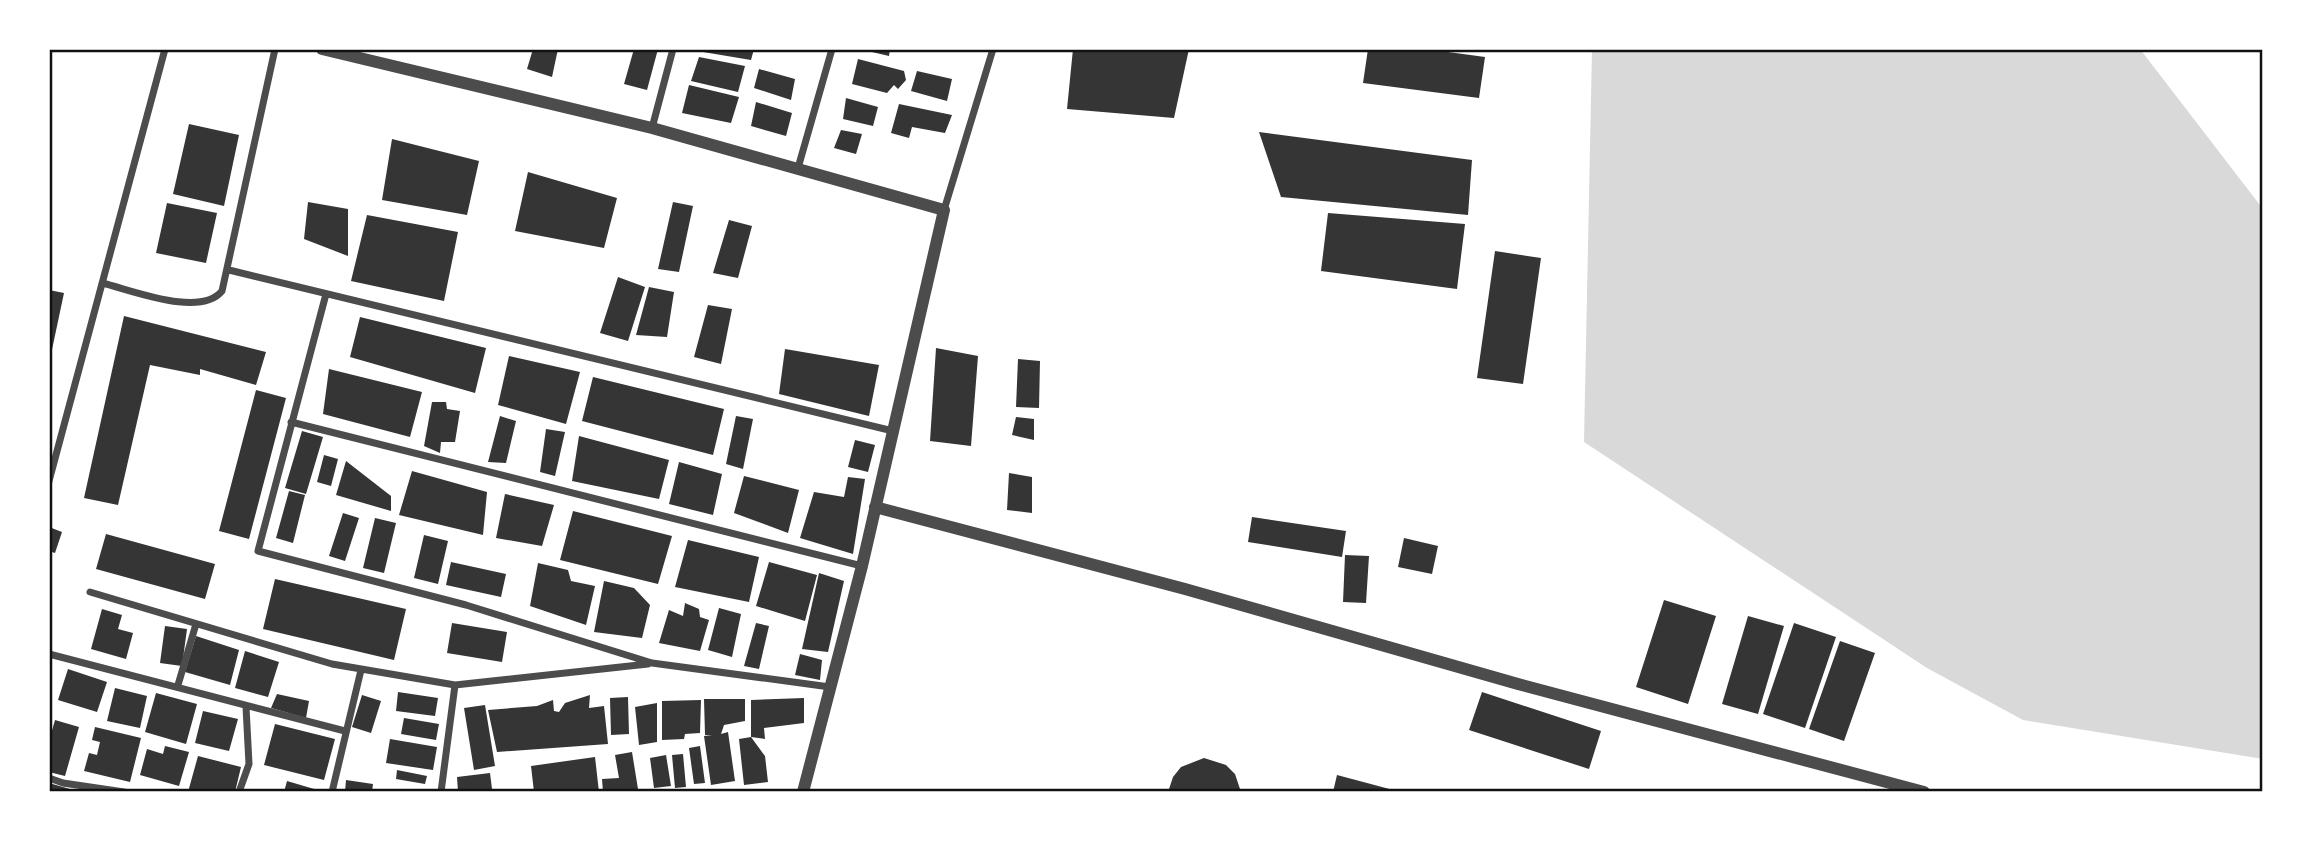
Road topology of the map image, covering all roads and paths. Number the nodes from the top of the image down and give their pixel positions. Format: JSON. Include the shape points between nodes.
{"nodes":[{"id":1,"x":165,"y":49,"type":"edge"},
{"id":2,"x":275,"y":49,"type":"edge"},
{"id":3,"x":322,"y":49,"type":"edge"},
{"id":4,"x":673,"y":49,"type":"edge"},
{"id":5,"x":832,"y":49,"type":"edge"},
{"id":6,"x":993,"y":49,"type":"edge"},
{"id":7,"x":652,"y":128,"type":"junction"},
{"id":8,"x":798,"y":168,"type":"junction"},
{"id":9,"x":944,"y":210,"type":"junction"},
{"id":10,"x":229,"y":270,"type":"junction"},
{"id":11,"x":102,"y":283,"type":"junction"},
{"id":12,"x":326,"y":294,"type":"junction"},
{"id":13,"x":290,"y":422,"type":"junction"},
{"id":14,"x":894,"y":432,"type":"junction"},
{"id":15,"x":49,"y":481,"type":"edge"},
{"id":16,"x":875,"y":507,"type":"junction"},
{"id":17,"x":862,"y":566,"type":"junction"},
{"id":18,"x":90,"y":592,"type":"dead end"},
{"id":19,"x":197,"y":624,"type":"junction"},
{"id":20,"x":49,"y":654,"type":"edge"},
{"id":21,"x":652,"y":663,"type":"junction"},
{"id":22,"x":360,"y":670,"type":"junction"},
{"id":23,"x":178,"y":685,"type":"junction"},
{"id":24,"x":455,"y":685,"type":"junction"},
{"id":25,"x":830,"y":687,"type":"junction"},
{"id":26,"x":246,"y":707,"type":"junction"},
{"id":27,"x":345,"y":732,"type":"junction"},
{"id":28,"x":49,"y":778,"type":"edge"},
{"id":29,"x":124,"y":792,"type":"edge"},
{"id":30,"x":239,"y":792,"type":"edge"},
{"id":31,"x":332,"y":792,"type":"edge"},
{"id":32,"x":441,"y":792,"type":"edge"},
{"id":33,"x":801,"y":792,"type":"edge"},
{"id":34,"x":1924,"y":792,"type":"edge"}],
"edges":[{"from":1,"to":11,"type":"street"},
{"from":2,"to":10,"type":"street"},
{"from":3,"to":7,"type":"street"},
{"from":4,"to":7,"type":"street"},
{"from":5,"to":8,"type":"street"},
{"from":6,"to":9,"type":"street"},
{"from":7,"to":8,"type":"street"},
{"from":8,"to":9,"type":"street"},
{"from":9,"to":14,"type":"street"},
{"from":10,"to":11,"type":"street","via":[[222,292],[207,303],[191,305]]},
{"from":10,"to":12,"type":"street"},
{"from":11,"to":15,"type":"street"},
{"from":12,"to":13,"type":"street"},
{"from":12,"to":14,"type":"street"},
{"from":13,"to":17,"type":"street"},
{"from":13,"to":21,"type":"street","via":[[258,551],[466,606]]},
{"from":14,"to":16,"type":"street"},
{"from":16,"to":17,"type":"street"},
{"from":16,"to":34,"type":"street"},
{"from":17,"to":25,"type":"street"},
{"from":18,"to":19,"type":"street"},
{"from":19,"to":22,"type":"street"},
{"from":19,"to":23,"type":"street"},
{"from":20,"to":23,"type":"street"},
{"from":21,"to":24,"type":"street"},
{"from":21,"to":25,"type":"street"},
{"from":22,"to":24,"type":"street"},
{"from":22,"to":27,"type":"street"},
{"from":23,"to":26,"type":"street"},
{"from":24,"to":32,"type":"street"},
{"from":25,"to":33,"type":"street"},
{"from":26,"to":27,"type":"street"},
{"from":26,"to":30,"type":"street","via":[[249,764]]},
{"from":27,"to":31,"type":"street"},
{"from":28,"to":29,"type":"street"}]}
